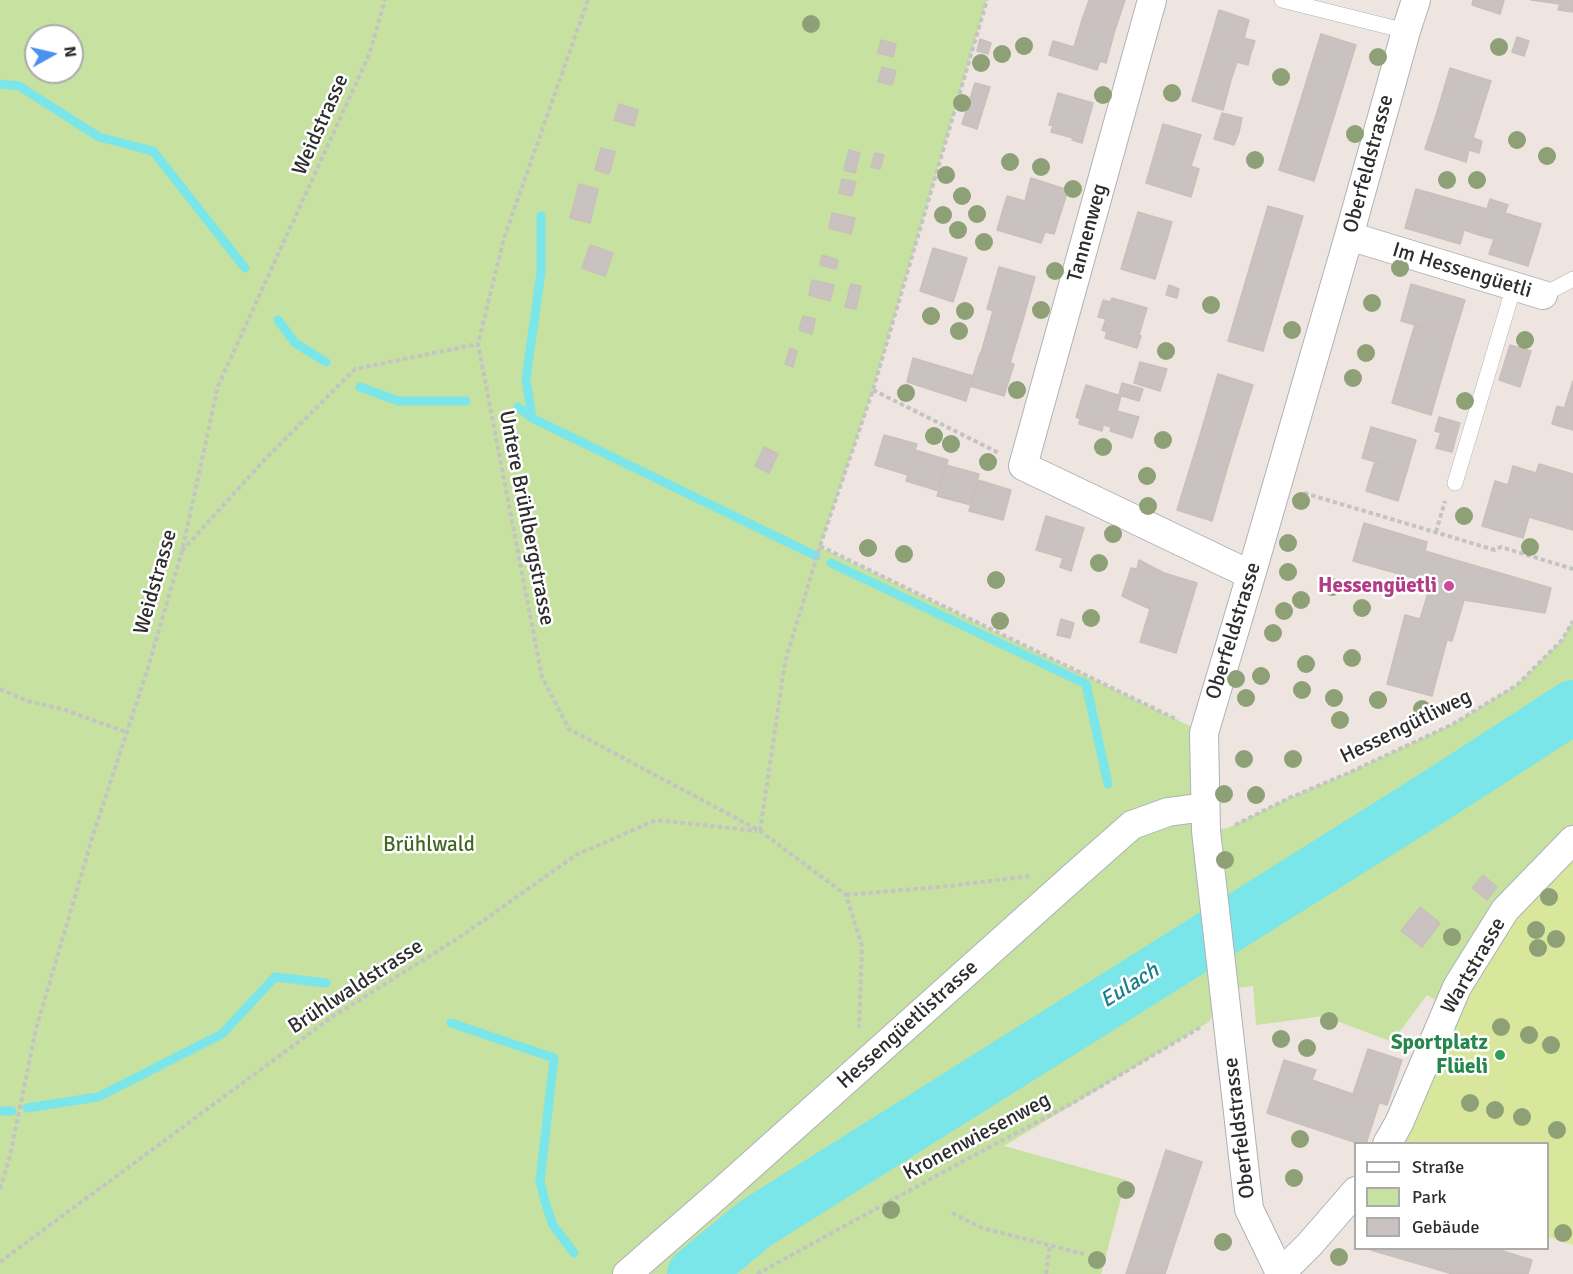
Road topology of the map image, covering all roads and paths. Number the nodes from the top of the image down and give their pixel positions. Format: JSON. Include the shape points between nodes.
{"nodes":[{"id":1,"x":386,"y":0,"type":"edge"},
{"id":2,"x":588,"y":0,"type":"edge"},
{"id":3,"x":987,"y":0,"type":"edge"},
{"id":4,"x":1152,"y":0,"type":"edge"},
{"id":5,"x":1282,"y":0,"type":"edge"},
{"id":6,"x":1416,"y":0,"type":"edge"},
{"id":7,"x":1406,"y":31,"type":"junction"},
{"id":8,"x":1349,"y":236,"type":"junction"},
{"id":9,"x":1573,"y":279,"type":"edge"},
{"id":10,"x":1514,"y":286,"type":"junction"},
{"id":11,"x":1543,"y":295,"type":"joint"},
{"id":12,"x":478,"y":344,"type":"junction"},
{"id":13,"x":873,"y":390,"type":"junction"},
{"id":14,"x":1023,"y":466,"type":"junction"},
{"id":15,"x":1455,"y":483,"type":"dead end"},
{"id":16,"x":1295,"y":490,"type":"dead end"},
{"id":17,"x":1443,"y":508,"type":"dead end"},
{"id":18,"x":1436,"y":532,"type":"junction"},
{"id":19,"x":820,"y":546,"type":"junction"},
{"id":20,"x":182,"y":551,"type":"junction"},
{"id":21,"x":1573,"y":569,"type":"edge"},
{"id":22,"x":1251,"y":575,"type":"junction"},
{"id":23,"x":1573,"y":621,"type":"edge"},
{"id":24,"x":0,"y":689,"type":"edge"},
{"id":25,"x":126,"y":732,"type":"junction"},
{"id":26,"x":1204,"y":733,"type":"junction"},
{"id":27,"x":1205,"y":807,"type":"junction"},
{"id":28,"x":1228,"y":828,"type":"dead end"},
{"id":29,"x":760,"y":831,"type":"junction"},
{"id":30,"x":1573,"y":840,"type":"edge"},
{"id":31,"x":1073,"y":877,"type":"junction"},
{"id":32,"x":846,"y":895,"type":"junction"},
{"id":33,"x":1209,"y":1022,"type":"dead end"},
{"id":34,"x":857,"y":1071,"type":"junction"},
{"id":35,"x":1388,"y":1142,"type":"edge"},
{"id":36,"x":0,"y":1189,"type":"edge"},
{"id":37,"x":1354,"y":1193,"type":"edge"},
{"id":38,"x":952,"y":1214,"type":"dead end"},
{"id":39,"x":1050,"y":1245,"type":"junction"},
{"id":40,"x":1084,"y":1254,"type":"dead end"},
{"id":41,"x":0,"y":1262,"type":"edge"},
{"id":42,"x":627,"y":1274,"type":"edge"},
{"id":43,"x":757,"y":1274,"type":"edge"},
{"id":44,"x":1046,"y":1274,"type":"edge"},
{"id":45,"x":1281,"y":1274,"type":"edge"}],
"edges":[{"from":1,"to":20,"type":"path","name":"Weidstrasse","via":[[369,56],[218,386]]},
{"from":2,"to":12,"type":"path","name":"Untere Brühlbergstrasse","via":[[504,238]]},
{"from":3,"to":13,"type":"path"},
{"from":4,"to":14,"type":"street","name":"Tannenweg"},
{"from":5,"to":7,"type":"lane"},
{"from":6,"to":7,"type":"street","name":"Oberfeldstrasse"},
{"from":7,"to":8,"type":"street","name":"Oberfeldstrasse"},
{"from":8,"to":10,"type":"street","name":"Im Hessengüetli"},
{"from":8,"to":22,"type":"street","name":"Oberfeldstrasse"},
{"from":9,"to":11,"type":"lane","name":"Im Hessengüetli"},
{"from":10,"to":11,"type":"street","name":"Im Hessengüetli"},
{"from":10,"to":15,"type":"lane"},
{"from":12,"to":20,"type":"path","via":[[354,369]]},
{"from":12,"to":29,"type":"path","name":"Untere Brühlbergstrasse","via":[[542,677],[569,729]]},
{"from":13,"to":14,"type":"path"},
{"from":13,"to":19,"type":"path"},
{"from":14,"to":22,"type":"street"},
{"from":16,"to":18,"type":"path"},
{"from":17,"to":18,"type":"path"},
{"from":18,"to":21,"type":"path"},
{"from":19,"to":26,"type":"path"},
{"from":19,"to":29,"type":"path","via":[[785,662]]},
{"from":20,"to":25,"type":"path","name":"Weidstrasse"},
{"from":22,"to":26,"type":"street","name":"Oberfeldstrasse"},
{"from":23,"to":28,"type":"path","name":"Hessengütliweg","via":[[1562,640],[1517,685],[1453,724]]},
{"from":24,"to":25,"type":"path"},
{"from":25,"to":36,"type":"path","name":"Weidstrasse","via":[[36,1029]]},
{"from":26,"to":27,"type":"street","name":"Oberfeldstrasse"},
{"from":27,"to":31,"type":"street","name":"Hessengüetlistrasse","via":[[1168,812],[1132,825]]},
{"from":27,"to":45,"type":"street","name":"Oberfeldstrasse","via":[[1249,1209]]},
{"from":29,"to":32,"type":"path","name":"Untere Brühlbergstrasse"},
{"from":29,"to":41,"type":"path","name":"Brühlwaldstrasse","via":[[656,820],[576,855],[460,937],[332,1017]]},
{"from":30,"to":35,"type":"street","name":"Wartstrasse","via":[[1505,910],[1457,987]]},
{"from":31,"to":32,"type":"path","via":[[1042,874]]},
{"from":31,"to":34,"type":"street","name":"Hessengüetlistrasse"},
{"from":32,"to":34,"type":"path","via":[[862,946]]},
{"from":33,"to":43,"type":"path","name":"Kronenwiesenweg","via":[[1071,1104]]},
{"from":34,"to":42,"type":"street","name":"Hessengüetlistrasse"},
{"from":37,"to":45,"type":"street"},
{"from":38,"to":39,"type":"path","via":[[982,1228]]},
{"from":39,"to":40,"type":"path"},
{"from":39,"to":44,"type":"path"}]}
